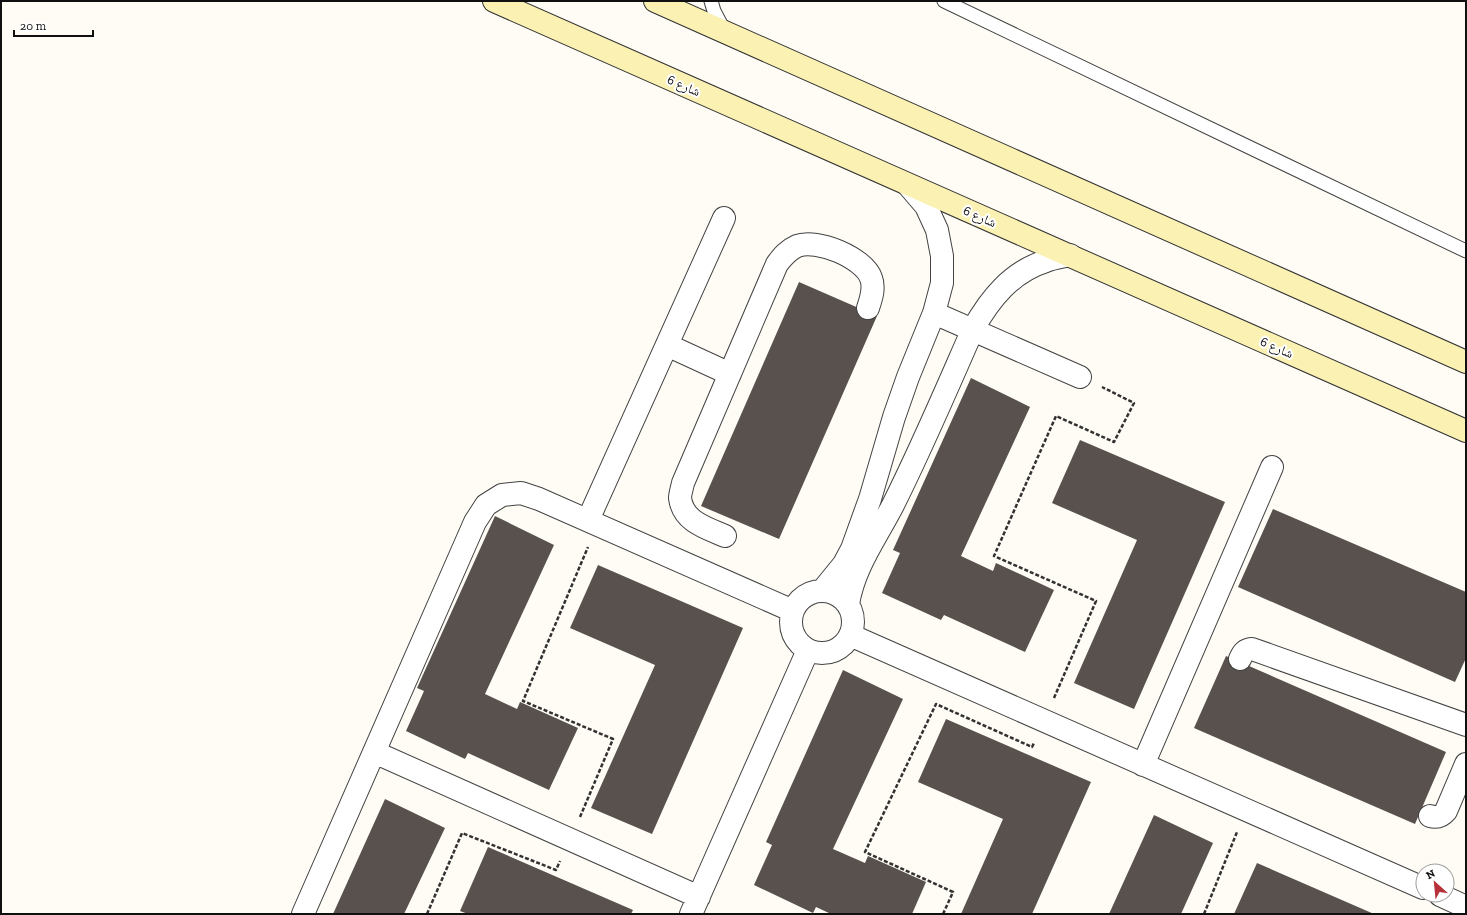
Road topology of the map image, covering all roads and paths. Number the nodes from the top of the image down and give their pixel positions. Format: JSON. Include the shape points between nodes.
{"nodes":[{"id":1,"x":494,"y":1,"type":"edge"},
{"id":2,"x":655,"y":1,"type":"edge"},
{"id":3,"x":711,"y":1,"type":"edge"},
{"id":4,"x":944,"y":1,"type":"edge"},
{"id":5,"x":725,"y":32,"type":"junction"},
{"id":6,"x":908,"y":185,"type":"junction"},
{"id":7,"x":724,"y":218,"type":"dead end"},
{"id":8,"x":1466,"y":251,"type":"edge"},
{"id":9,"x":1070,"y":255,"type":"junction"},
{"id":10,"x":868,"y":308,"type":"dead end"},
{"id":11,"x":934,"y":313,"type":"junction"},
{"id":12,"x":973,"y":329,"type":"junction"},
{"id":13,"x":668,"y":345,"type":"junction"},
{"id":14,"x":1466,"y":362,"type":"edge"},
{"id":15,"x":730,"y":374,"type":"junction"},
{"id":16,"x":1080,"y":377,"type":"joint"},
{"id":17,"x":1466,"y":431,"type":"edge"},
{"id":18,"x":1272,"y":467,"type":"dead end"},
{"id":19,"x":592,"y":523,"type":"junction"},
{"id":20,"x":725,"y":536,"type":"dead end"},
{"id":21,"x":822,"y":591,"type":"junction"},
{"id":22,"x":848,"y":604,"type":"junction"},
{"id":23,"x":793,"y":611,"type":"junction"},
{"id":24,"x":850,"y":635,"type":"junction"},
{"id":25,"x":808,"y":650,"type":"junction"},
{"id":26,"x":1240,"y":659,"type":"dead end"},
{"id":27,"x":1044,"y":721,"type":"junction"},
{"id":28,"x":1466,"y":725,"type":"edge"},
{"id":29,"x":374,"y":752,"type":"junction"},
{"id":30,"x":1466,"y":764,"type":"edge"},
{"id":31,"x":1143,"y":765,"type":"junction"},
{"id":32,"x":1246,"y":810,"type":"junction"},
{"id":33,"x":1430,"y":816,"type":"dead end"},
{"id":34,"x":570,"y":839,"type":"junction"},
{"id":35,"x":1415,"y":884,"type":"edge"},
{"id":36,"x":1455,"y":902,"type":"edge"},
{"id":37,"x":1466,"y":907,"type":"edge"},
{"id":38,"x":698,"y":908,"type":"edge"},
{"id":39,"x":303,"y":914,"type":"edge"},
{"id":40,"x":427,"y":914,"type":"edge"},
{"id":41,"x":943,"y":914,"type":"edge"},
{"id":42,"x":1204,"y":914,"type":"edge"}],
"edges":[{"from":1,"to":6,"type":"main road","name":"شارع 6"},
{"from":2,"to":5,"type":"main road"},
{"from":3,"to":5,"type":"lane"},
{"from":4,"to":8,"type":"lane"},
{"from":5,"to":14,"type":"main road"},
{"from":6,"to":9,"type":"main road","name":"شارع 6"},
{"from":6,"to":11,"type":"street","via":[[926,206],[940,243],[942,283]]},
{"from":7,"to":13,"type":"street"},
{"from":9,"to":12,"type":"street","via":[[1045,261],[1022,272],[1002,288],[986,307]]},
{"from":9,"to":17,"type":"main road","name":"شارع 6"},
{"from":10,"to":15,"type":"street","via":[[873,292],[872,279],[866,268],[828,247],[813,243],[798,245],[786,252],[777,264]]},
{"from":11,"to":12,"type":"street"},
{"from":11,"to":21,"type":"street","via":[[894,417],[852,549],[844,564]]},
{"from":12,"to":16,"type":"street"},
{"from":12,"to":22,"type":"street","via":[[896,499],[856,572]]},
{"from":13,"to":15,"type":"street"},
{"from":13,"to":19,"type":"street"},
{"from":15,"to":20,"type":"street","via":[[683,483],[680,498],[684,512],[694,523]]},
{"from":16,"to":27,"type":"path","via":[[1134,403],[1114,442],[1056,416],[994,556],[1096,600]]},
{"from":18,"to":31,"type":"street"},
{"from":19,"to":23,"type":"street"},
{"from":19,"to":29,"type":"street","via":[[521,493],[502,495],[486,505],[476,522]]},
{"from":19,"to":34,"type":"path","via":[[523,701],[613,739]]},
{"from":21,"to":22,"type":"street","via":[[836,594]]},
{"from":21,"to":23,"type":"street","via":[[810,593],[799,600]]},
{"from":22,"to":24,"type":"street","via":[[853,625]]},
{"from":23,"to":25,"type":"street","via":[[793,634]]},
{"from":24,"to":25,"type":"street","via":[[842,645],[832,651],[820,653]]},
{"from":24,"to":27,"type":"street"},
{"from":25,"to":38,"type":"street"},
{"from":26,"to":28,"type":"street","via":[[1245,650],[1252,649]]},
{"from":27,"to":31,"type":"street"},
{"from":27,"to":41,"type":"path","via":[[1032,747],[936,704],[865,852],[953,892]]},
{"from":29,"to":34,"type":"street"},
{"from":29,"to":39,"type":"street"},
{"from":30,"to":33,"type":"street","via":[[1446,811],[1436,818]]},
{"from":31,"to":32,"type":"street"},
{"from":32,"to":35,"type":"street"},
{"from":32,"to":42,"type":"path"},
{"from":34,"to":38,"type":"street"},
{"from":34,"to":40,"type":"path","via":[[556,870],[462,833]]},
{"from":36,"to":37,"type":"street"}]}
